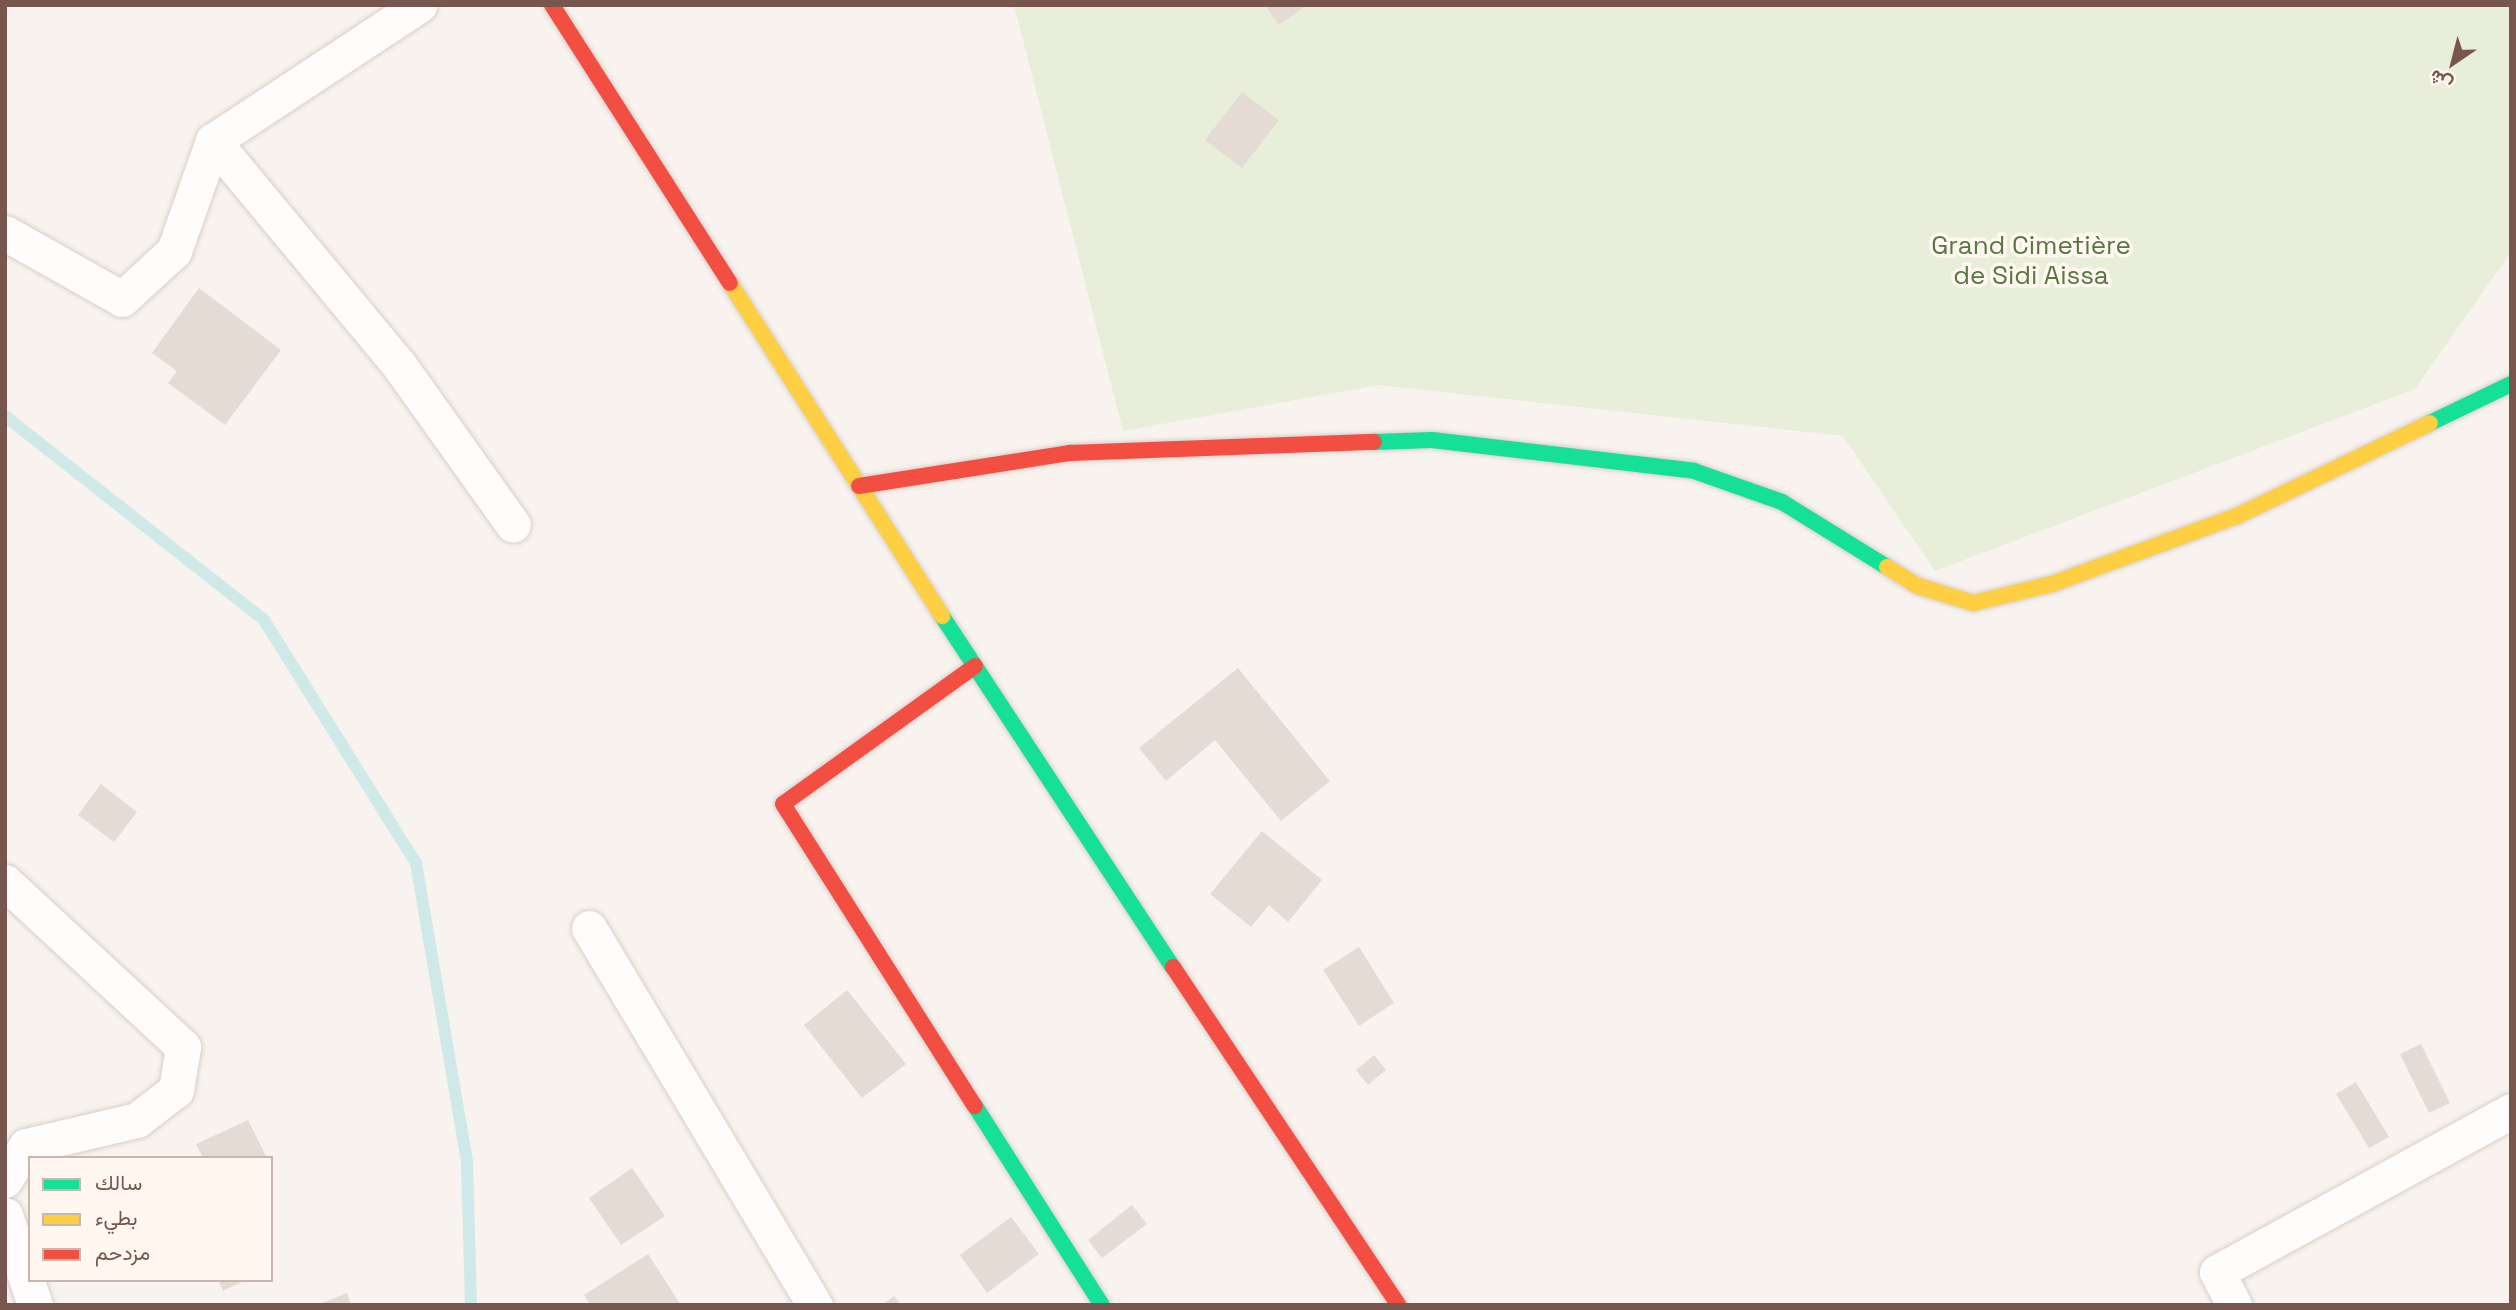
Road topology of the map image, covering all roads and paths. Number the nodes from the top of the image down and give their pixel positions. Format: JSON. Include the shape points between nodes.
{"nodes":[{"id":1,"x":419,"y":5,"type":"edge"},
{"id":2,"x":552,"y":5,"type":"edge"},
{"id":3,"x":213,"y":142,"type":"junction"},
{"id":4,"x":5,"y":233,"type":"edge"},
{"id":5,"x":2511,"y":384,"type":"edge"},
{"id":6,"x":859,"y":486,"type":"junction"},
{"id":7,"x":513,"y":525,"type":"dead end"},
{"id":8,"x":975,"y":666,"type":"junction"},
{"id":9,"x":5,"y":882,"type":"edge"},
{"id":10,"x":589,"y":928,"type":"dead end"},
{"id":11,"x":2511,"y":1111,"type":"edge"},
{"id":12,"x":5,"y":1180,"type":"edge"},
{"id":13,"x":5,"y":1215,"type":"edge"},
{"id":14,"x":35,"y":1305,"type":"edge"},
{"id":15,"x":816,"y":1305,"type":"edge"},
{"id":16,"x":1102,"y":1305,"type":"edge"},
{"id":17,"x":1398,"y":1305,"type":"edge"},
{"id":18,"x":2234,"y":1305,"type":"edge"}],
"edges":[{"from":1,"to":3,"type":"street"},
{"from":2,"to":6,"type":"street"},
{"from":3,"to":4,"type":"street","via":[[174,251],[122,299]]},
{"from":3,"to":7,"type":"street","via":[[399,365]]},
{"from":5,"to":6,"type":"street","via":[[2237,516],[2052,584],[1973,603],[1918,586],[1782,502],[1694,471],[1432,440],[1070,453]]},
{"from":6,"to":8,"type":"street"},
{"from":8,"to":16,"type":"street","via":[[783,804]]},
{"from":8,"to":17,"type":"street"},
{"from":9,"to":12,"type":"street","via":[[183,1047],[176,1090],[137,1120],[26,1146]]},
{"from":10,"to":15,"type":"street"},
{"from":11,"to":18,"type":"street","via":[[2217,1272]]},
{"from":13,"to":14,"type":"street"}]}
